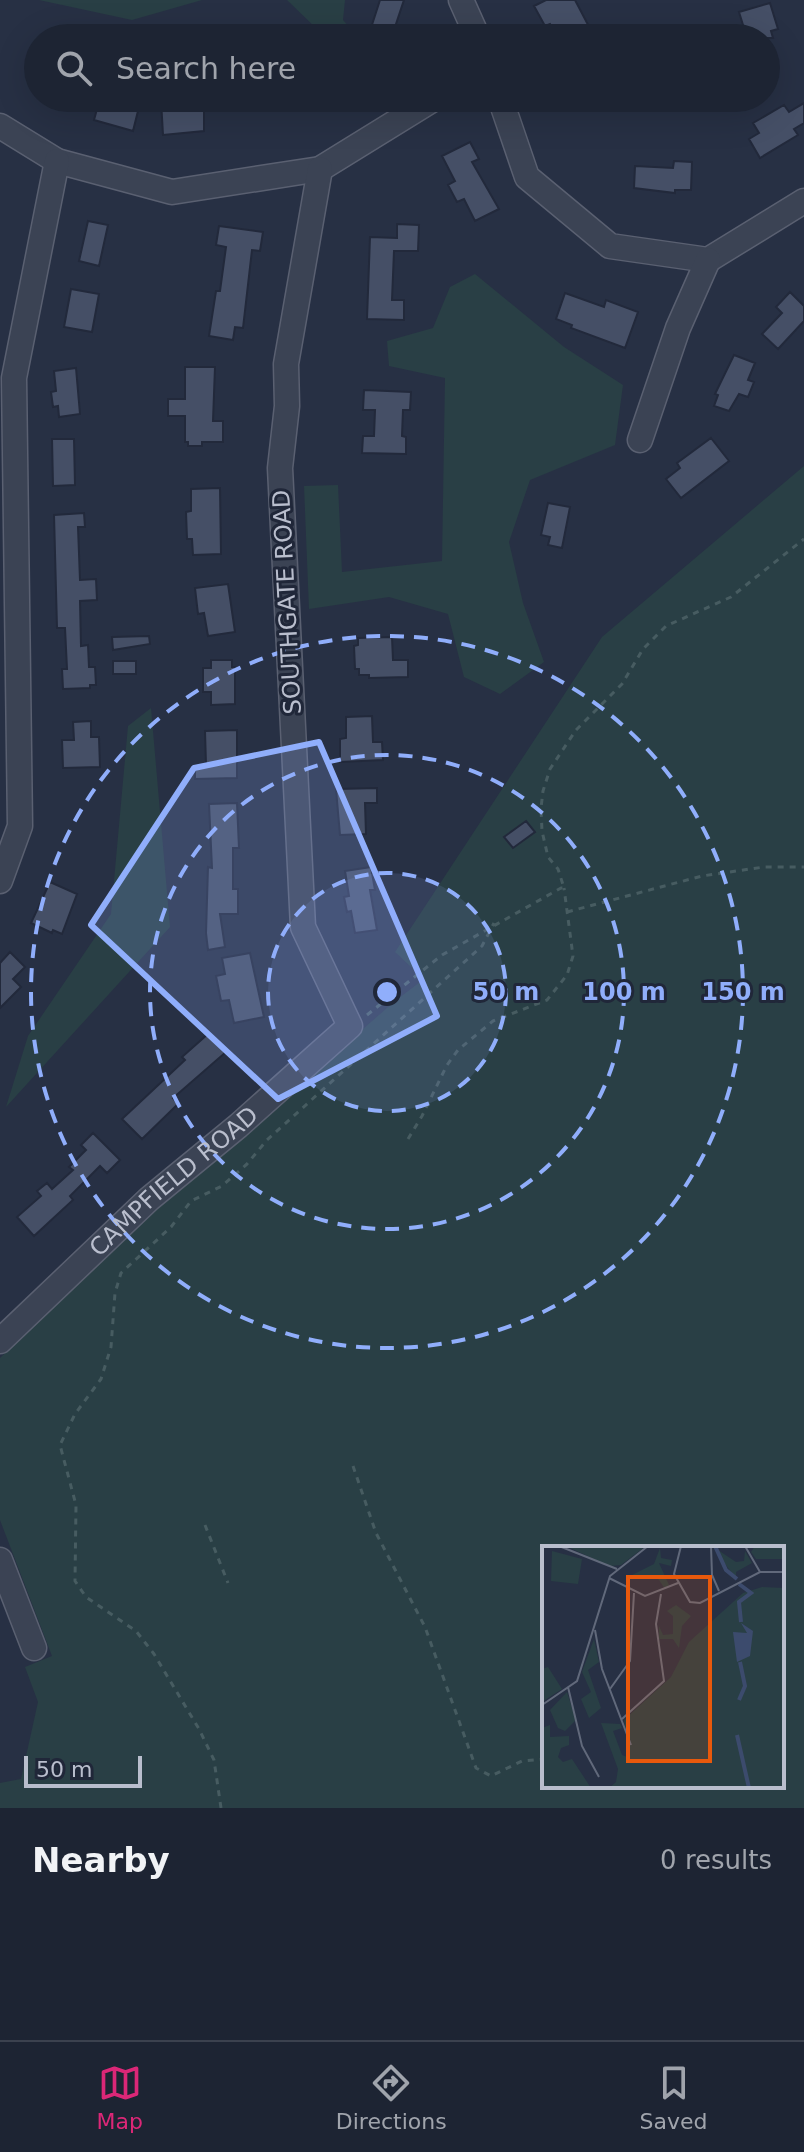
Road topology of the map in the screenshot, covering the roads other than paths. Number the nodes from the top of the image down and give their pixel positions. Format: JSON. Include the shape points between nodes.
{"nodes":[{"id":1,"x":461,"y":0,"type":"edge"},
{"id":2,"x":472,"y":24,"type":"edge"},
{"id":3,"x":412,"y":112,"type":"edge"},
{"id":4,"x":505,"y":112,"type":"edge"},
{"id":5,"x":0,"y":126,"type":"edge"},
{"id":6,"x":57,"y":161,"type":"junction"},
{"id":7,"x":320,"y":169,"type":"junction"},
{"id":8,"x":804,"y":201,"type":"edge"},
{"id":9,"x":708,"y":260,"type":"junction"},
{"id":10,"x":640,"y":440,"type":"dead end"},
{"id":11,"x":0,"y":881,"type":"edge"},
{"id":12,"x":350,"y":1026,"type":"joint"},
{"id":13,"x":0,"y":1341,"type":"edge"},
{"id":14,"x":0,"y":1560,"type":"edge"},
{"id":15,"x":34,"y":1648,"type":"dead end"}],
"edges":[{"from":1,"to":2,"type":"street"},
{"from":3,"to":7,"type":"street"},
{"from":4,"to":9,"type":"street","via":[[527,177],[610,246]]},
{"from":5,"to":6,"type":"street"},
{"from":6,"to":7,"type":"street","via":[[172,192]]},
{"from":6,"to":11,"type":"street","via":[[14,378],[20,826]]},
{"from":7,"to":12,"type":"street","name":"SOUTHGATE ROAD","via":[[286,364],[280,468],[303,927]]},
{"from":8,"to":9,"type":"street"},
{"from":9,"to":10,"type":"street"},
{"from":12,"to":13,"type":"street","name":"CAMPFIELD ROAD","via":[[149,1199]]},
{"from":14,"to":15,"type":"street"}]}
